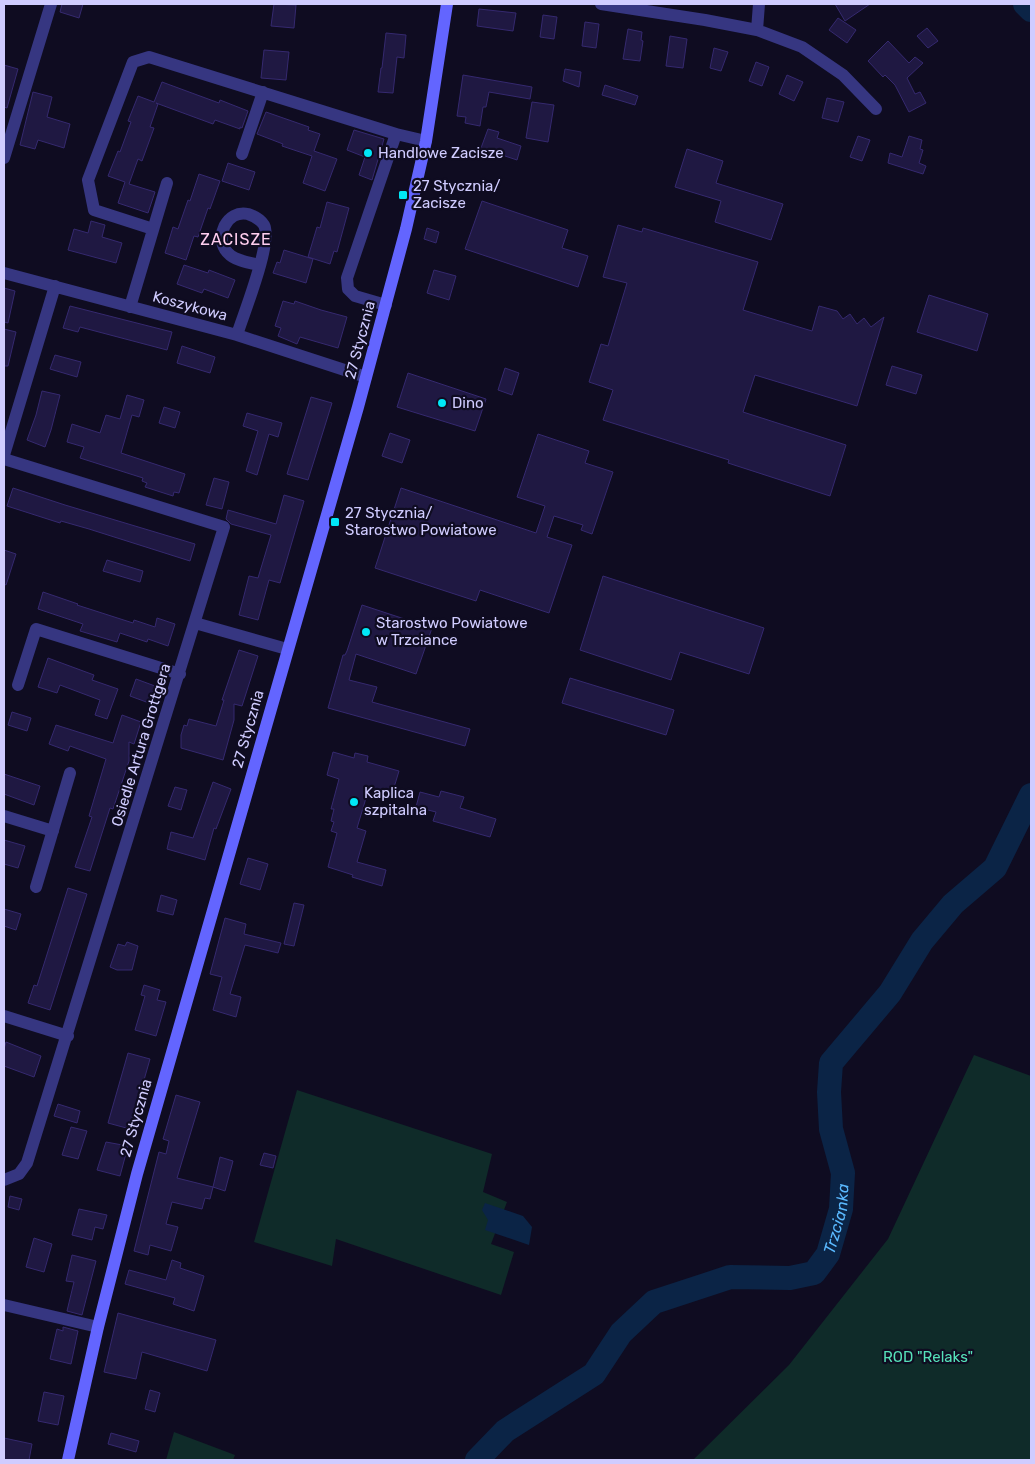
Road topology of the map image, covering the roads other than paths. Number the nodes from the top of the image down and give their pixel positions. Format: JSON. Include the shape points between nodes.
{"nodes":[{"id":1,"x":51,"y":4,"type":"edge"},
{"id":2,"x":446,"y":4,"type":"edge"},
{"id":3,"x":602,"y":4,"type":"edge"},
{"id":4,"x":759,"y":4,"type":"edge"},
{"id":5,"x":757,"y":30,"type":"junction"},
{"id":6,"x":263,"y":92,"type":"junction"},
{"id":7,"x":876,"y":109,"type":"dead end"},
{"id":8,"x":396,"y":134,"type":"junction"},
{"id":9,"x":426,"y":141,"type":"junction"},
{"id":10,"x":242,"y":154,"type":"dead end"},
{"id":11,"x":4,"y":158,"type":"edge"},
{"id":12,"x":167,"y":183,"type":"dead end"},
{"id":13,"x":153,"y":229,"type":"junction"},
{"id":14,"x":260,"y":265,"type":"dead end"},
{"id":15,"x":4,"y":273,"type":"edge"},
{"id":16,"x":55,"y":286,"type":"junction"},
{"id":17,"x":386,"y":305,"type":"junction"},
{"id":18,"x":130,"y":307,"type":"junction"},
{"id":19,"x":237,"y":336,"type":"junction"},
{"id":20,"x":366,"y":377,"type":"junction"},
{"id":21,"x":4,"y":457,"type":"edge"},
{"id":22,"x":195,"y":623,"type":"junction"},
{"id":23,"x":287,"y":650,"type":"junction"},
{"id":24,"x":180,"y":674,"type":"junction"},
{"id":25,"x":18,"y":685,"type":"dead end"},
{"id":26,"x":70,"y":773,"type":"dead end"},
{"id":27,"x":4,"y":816,"type":"edge"},
{"id":28,"x":53,"y":832,"type":"junction"},
{"id":29,"x":36,"y":887,"type":"dead end"},
{"id":30,"x":4,"y":1016,"type":"edge"},
{"id":31,"x":68,"y":1036,"type":"junction"},
{"id":32,"x":4,"y":1180,"type":"edge"},
{"id":33,"x":4,"y":1305,"type":"edge"},
{"id":34,"x":98,"y":1327,"type":"junction"},
{"id":35,"x":68,"y":1460,"type":"edge"}],
"edges":[{"from":1,"to":11,"type":"street"},
{"from":2,"to":9,"type":"main road","name":"27 Stycznia"},
{"from":3,"to":5,"type":"street"},
{"from":4,"to":5,"type":"street"},
{"from":5,"to":7,"type":"street","via":[[802,47],[843,75]]},
{"from":6,"to":8,"type":"street"},
{"from":6,"to":10,"type":"street"},
{"from":6,"to":13,"type":"street","via":[[149,57],[133,62],[88,180],[94,210]]},
{"from":8,"to":9,"type":"street"},
{"from":8,"to":17,"type":"street","via":[[348,278],[348,289],[355,296]]},
{"from":9,"to":17,"type":"main road","name":"27 Stycznia"},
{"from":12,"to":13,"type":"street"},
{"from":13,"to":18,"type":"street"},
{"from":14,"to":19,"type":"street"},
{"from":15,"to":16,"type":"street","name":"Koszykowa"},
{"from":16,"to":18,"type":"street","name":"Koszykowa"},
{"from":16,"to":21,"type":"street","name":"Osiedle Artura Grottgera"},
{"from":17,"to":20,"type":"main road","name":"27 Stycznia"},
{"from":18,"to":19,"type":"street","name":"Koszykowa"},
{"from":19,"to":20,"type":"street","name":"Koszykowa"},
{"from":20,"to":23,"type":"main road","name":"27 Stycznia"},
{"from":21,"to":22,"type":"street","name":"Osiedle Artura Grottgera","via":[[224,527]]},
{"from":22,"to":23,"type":"street"},
{"from":22,"to":24,"type":"street","name":"Osiedle Artura Grottgera"},
{"from":23,"to":34,"type":"main road","name":"27 Stycznia","via":[[142,1158]]},
{"from":24,"to":25,"type":"street","via":[[36,629]]},
{"from":24,"to":31,"type":"street","name":"Osiedle Artura Grottgera"},
{"from":26,"to":28,"type":"street"},
{"from":27,"to":28,"type":"street"},
{"from":28,"to":29,"type":"street"},
{"from":30,"to":31,"type":"street"},
{"from":31,"to":32,"type":"street","name":"Osiedle Artura Grottgera","via":[[27,1164],[19,1174]]},
{"from":33,"to":34,"type":"street"},
{"from":34,"to":35,"type":"main road","name":"27 Stycznia"}]}
